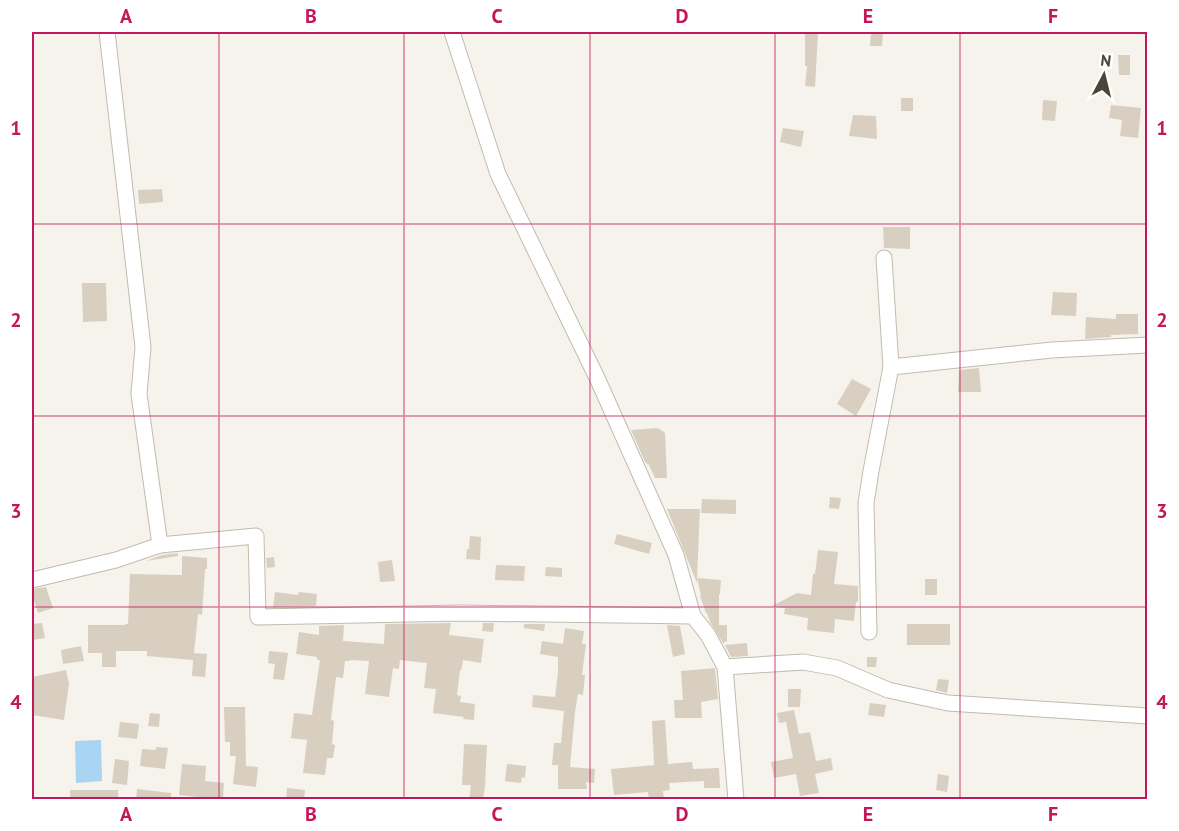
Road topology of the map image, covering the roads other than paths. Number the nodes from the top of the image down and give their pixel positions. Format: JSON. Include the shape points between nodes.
{"nodes":[{"id":1,"x":108,"y":32,"type":"edge"},
{"id":2,"x":452,"y":32,"type":"edge"},
{"id":3,"x":884,"y":258,"type":"dead end"},
{"id":4,"x":1148,"y":345,"type":"edge"},
{"id":5,"x":891,"y":367,"type":"junction"},
{"id":6,"x":160,"y":545,"type":"junction"},
{"id":7,"x":32,"y":580,"type":"edge"},
{"id":8,"x":693,"y":616,"type":"junction"},
{"id":9,"x":868,"y":632,"type":"dead end"},
{"id":10,"x":725,"y":667,"type":"junction"},
{"id":11,"x":1148,"y":716,"type":"edge"},
{"id":12,"x":736,"y":800,"type":"edge"}],
"edges":[{"from":1,"to":6,"type":"street","via":[[143,348],[139,394]]},
{"from":2,"to":8,"type":"street","via":[[498,174],[598,380],[676,555]]},
{"from":3,"to":5,"type":"street"},
{"from":4,"to":5,"type":"street","via":[[1052,350]]},
{"from":5,"to":9,"type":"street","via":[[866,503]]},
{"from":6,"to":7,"type":"street"},
{"from":6,"to":8,"type":"street","via":[[256,536],[258,617],[460,613]]},
{"from":8,"to":10,"type":"street"},
{"from":10,"to":11,"type":"street","via":[[803,662],[837,668],[888,690],[948,703]]},
{"from":10,"to":12,"type":"street"}]}
